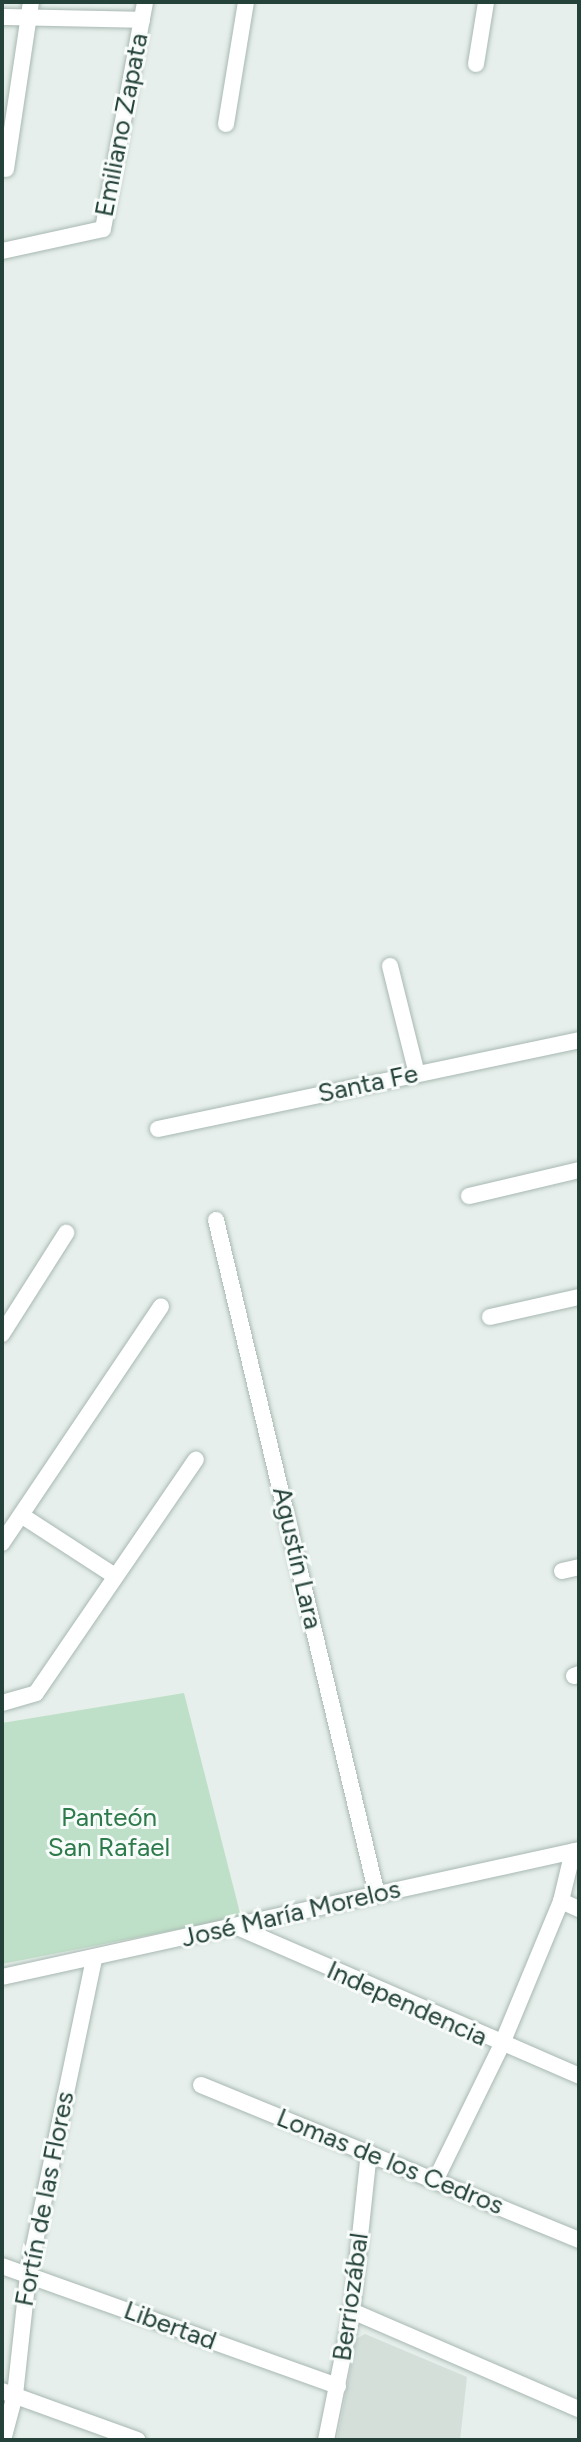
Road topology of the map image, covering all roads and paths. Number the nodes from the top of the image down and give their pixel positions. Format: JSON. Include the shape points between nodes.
{"nodes":[{"id":1,"x":145,"y":2,"type":"edge"},
{"id":2,"x":246,"y":2,"type":"edge"},
{"id":3,"x":486,"y":2,"type":"edge"},
{"id":4,"x":30,"y":8,"type":"edge"},
{"id":5,"x":2,"y":17,"type":"edge"},
{"id":6,"x":142,"y":20,"type":"junction"},
{"id":7,"x":476,"y":64,"type":"dead end"},
{"id":8,"x":226,"y":124,"type":"dead end"},
{"id":9,"x":6,"y":169,"type":"dead end"},
{"id":10,"x":2,"y":251,"type":"edge"},
{"id":11,"x":390,"y":967,"type":"dead end"},
{"id":12,"x":579,"y":1040,"type":"edge"},
{"id":13,"x":417,"y":1074,"type":"junction"},
{"id":14,"x":158,"y":1129,"type":"dead end"},
{"id":15,"x":579,"y":1170,"type":"edge"},
{"id":16,"x":469,"y":1196,"type":"dead end"},
{"id":17,"x":216,"y":1220,"type":"dead end"},
{"id":18,"x":66,"y":1233,"type":"dead end"},
{"id":19,"x":579,"y":1297,"type":"edge"},
{"id":20,"x":161,"y":1306,"type":"dead end"},
{"id":21,"x":490,"y":1317,"type":"dead end"},
{"id":22,"x":2,"y":1334,"type":"edge"},
{"id":23,"x":196,"y":1459,"type":"dead end"},
{"id":24,"x":21,"y":1515,"type":"junction"},
{"id":25,"x":2,"y":1543,"type":"edge"},
{"id":26,"x":579,"y":1567,"type":"edge"},
{"id":27,"x":562,"y":1571,"type":"dead end"},
{"id":28,"x":115,"y":1576,"type":"junction"},
{"id":29,"x":2,"y":1703,"type":"edge"},
{"id":30,"x":576,"y":1851,"type":"edge"},
{"id":31,"x":377,"y":1895,"type":"junction"},
{"id":32,"x":561,"y":1901,"type":"junction"},
{"id":33,"x":579,"y":1909,"type":"edge"},
{"id":34,"x":236,"y":1927,"type":"junction"},
{"id":35,"x":93,"y":1959,"type":"junction"},
{"id":36,"x":2,"y":1977,"type":"edge"},
{"id":37,"x":501,"y":2046,"type":"junction"},
{"id":38,"x":579,"y":2076,"type":"edge"},
{"id":39,"x":201,"y":2085,"type":"dead end"},
{"id":40,"x":369,"y":2153,"type":"junction"},
{"id":41,"x":435,"y":2181,"type":"junction"},
{"id":42,"x":579,"y":2240,"type":"edge"},
{"id":43,"x":2,"y":2266,"type":"edge"},
{"id":44,"x":28,"y":2275,"type":"junction"},
{"id":45,"x":352,"y":2311,"type":"junction"},
{"id":46,"x":338,"y":2386,"type":"junction"},
{"id":47,"x":8,"y":2393,"type":"edge"},
{"id":48,"x":579,"y":2409,"type":"edge"},
{"id":49,"x":3,"y":2440,"type":"edge"},
{"id":50,"x":137,"y":2440,"type":"edge"},
{"id":51,"x":326,"y":2440,"type":"edge"}],
"edges":[{"from":1,"to":6,"type":"street","name":"Emiliano Zapata"},
{"from":2,"to":8,"type":"street"},
{"from":3,"to":7,"type":"street"},
{"from":4,"to":5,"type":"street"},
{"from":4,"to":6,"type":"street"},
{"from":4,"to":9,"type":"street"},
{"from":6,"to":10,"type":"street","name":"Emiliano Zapata","via":[[103,229]]},
{"from":11,"to":13,"type":"street"},
{"from":12,"to":13,"type":"street","name":"Santa Fe"},
{"from":13,"to":14,"type":"street","name":"Santa Fe"},
{"from":15,"to":16,"type":"street"},
{"from":17,"to":31,"type":"street","name":"Agustín Lara"},
{"from":18,"to":22,"type":"street"},
{"from":19,"to":21,"type":"street"},
{"from":20,"to":24,"type":"street"},
{"from":23,"to":28,"type":"street"},
{"from":24,"to":25,"type":"street"},
{"from":24,"to":28,"type":"street"},
{"from":26,"to":27,"type":"street"},
{"from":28,"to":29,"type":"street","via":[[36,1693]]},
{"from":30,"to":31,"type":"street","name":"José María Morelos"},
{"from":30,"to":32,"type":"street"},
{"from":31,"to":34,"type":"street","name":"José María Morelos"},
{"from":32,"to":33,"type":"street"},
{"from":32,"to":37,"type":"street"},
{"from":34,"to":35,"type":"street","name":"José María Morelos"},
{"from":34,"to":37,"type":"street","name":"Independencia"},
{"from":35,"to":36,"type":"street","name":"José María Morelos"},
{"from":35,"to":44,"type":"street","name":"Fortín de las Flores"},
{"from":37,"to":38,"type":"street","name":"Independencia"},
{"from":37,"to":41,"type":"street"},
{"from":39,"to":40,"type":"street","name":"Lomas de los Cedros"},
{"from":40,"to":41,"type":"street","name":"Lomas de los Cedros"},
{"from":40,"to":45,"type":"street","name":"Berriozábal"},
{"from":41,"to":42,"type":"street","name":"Lomas de los Cedros"},
{"from":43,"to":44,"type":"street","name":"Libertad"},
{"from":44,"to":46,"type":"street","name":"Libertad"},
{"from":44,"to":47,"type":"street","name":"Fortín de las Flores"},
{"from":45,"to":46,"type":"street","name":"Berriozábal"},
{"from":45,"to":48,"type":"street"},
{"from":46,"to":51,"type":"street","name":"Berriozábal"},
{"from":47,"to":49,"type":"street","name":"Fortín de las Flores"},
{"from":47,"to":50,"type":"street"}]}
